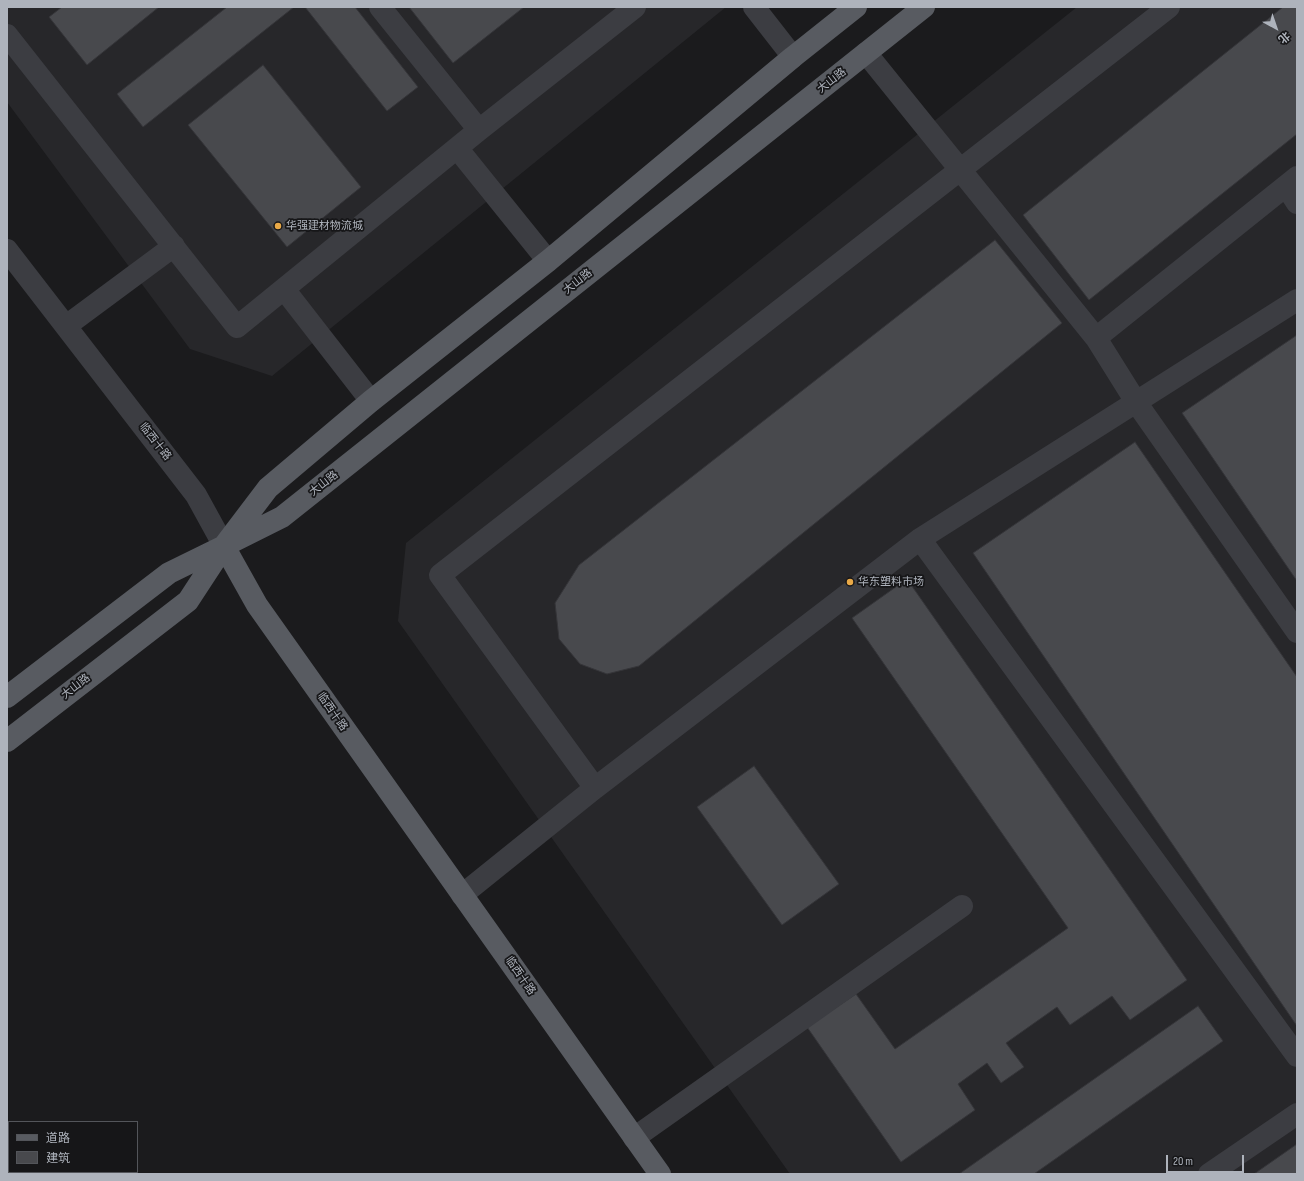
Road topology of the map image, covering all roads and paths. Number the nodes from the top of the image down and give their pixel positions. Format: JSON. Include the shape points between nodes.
{"nodes":[{"id":1,"x":380,"y":7,"type":"edge"},
{"id":2,"x":635,"y":7,"type":"edge"},
{"id":3,"x":754,"y":7,"type":"edge"},
{"id":4,"x":856,"y":7,"type":"edge"},
{"id":5,"x":924,"y":7,"type":"edge"},
{"id":6,"x":1169,"y":7,"type":"edge"},
{"id":7,"x":7,"y":35,"type":"edge"},
{"id":8,"x":866,"y":53,"type":"junction"},
{"id":9,"x":793,"y":57,"type":"junction"},
{"id":10,"x":479,"y":130,"type":"junction"},
{"id":11,"x":457,"y":148,"type":"junction"},
{"id":12,"x":960,"y":169,"type":"junction"},
{"id":13,"x":1293,"y":189,"type":"edge"},
{"id":14,"x":174,"y":246,"type":"junction"},
{"id":15,"x":7,"y":250,"type":"edge"},
{"id":16,"x":548,"y":261,"type":"junction"},
{"id":17,"x":284,"y":289,"type":"junction"},
{"id":18,"x":1297,"y":300,"type":"edge"},
{"id":19,"x":66,"y":326,"type":"junction"},
{"id":20,"x":1096,"y":338,"type":"junction"},
{"id":21,"x":371,"y":401,"type":"junction"},
{"id":22,"x":1136,"y":402,"type":"junction"},
{"id":23,"x":920,"y":539,"type":"junction"},
{"id":24,"x":224,"y":546,"type":"junction"},
{"id":25,"x":1297,"y":632,"type":"edge"},
{"id":26,"x":7,"y":698,"type":"edge"},
{"id":27,"x":7,"y":741,"type":"edge"},
{"id":28,"x":595,"y":788,"type":"junction"},
{"id":29,"x":462,"y":895,"type":"junction"},
{"id":30,"x":962,"y":906,"type":"dead end"},
{"id":31,"x":1297,"y":1056,"type":"edge"},
{"id":32,"x":1297,"y":1114,"type":"edge"},
{"id":33,"x":634,"y":1138,"type":"junction"},
{"id":34,"x":660,"y":1174,"type":"edge"},
{"id":35,"x":1209,"y":1174,"type":"edge"}],
"edges":[{"from":1,"to":10,"type":"street"},
{"from":2,"to":10,"type":"street"},
{"from":3,"to":9,"type":"street"},
{"from":4,"to":9,"type":"main road","name":"大山路"},
{"from":5,"to":8,"type":"main road","name":"大山路"},
{"from":6,"to":12,"type":"street"},
{"from":7,"to":14,"type":"street"},
{"from":8,"to":12,"type":"street"},
{"from":8,"to":24,"type":"main road","name":"大山路","via":[[282,517]]},
{"from":9,"to":16,"type":"main road","name":"大山路"},
{"from":10,"to":11,"type":"street"},
{"from":11,"to":16,"type":"street"},
{"from":11,"to":17,"type":"street"},
{"from":12,"to":20,"type":"street"},
{"from":12,"to":28,"type":"street","via":[[440,575]]},
{"from":13,"to":20,"type":"street"},
{"from":14,"to":17,"type":"street","via":[[237,327]]},
{"from":14,"to":19,"type":"street"},
{"from":15,"to":19,"type":"street","name":"临西十路"},
{"from":16,"to":21,"type":"main road","name":"大山路"},
{"from":17,"to":21,"type":"street"},
{"from":18,"to":22,"type":"street"},
{"from":19,"to":24,"type":"street","name":"临西十路","via":[[196,495]]},
{"from":20,"to":22,"type":"street"},
{"from":21,"to":24,"type":"main road","name":"大山路","via":[[268,488]]},
{"from":22,"to":23,"type":"street"},
{"from":22,"to":25,"type":"street"},
{"from":23,"to":28,"type":"street"},
{"from":23,"to":31,"type":"street"},
{"from":24,"to":26,"type":"main road","name":"大山路","via":[[169,573]]},
{"from":24,"to":27,"type":"main road","name":"大山路","via":[[188,601]]},
{"from":24,"to":29,"type":"main road","name":"临西十路","via":[[256,605]]},
{"from":28,"to":29,"type":"street"},
{"from":29,"to":33,"type":"main road","name":"临西十路"},
{"from":30,"to":33,"type":"street"},
{"from":32,"to":35,"type":"street"},
{"from":33,"to":34,"type":"main road","name":"临西十路"}]}
